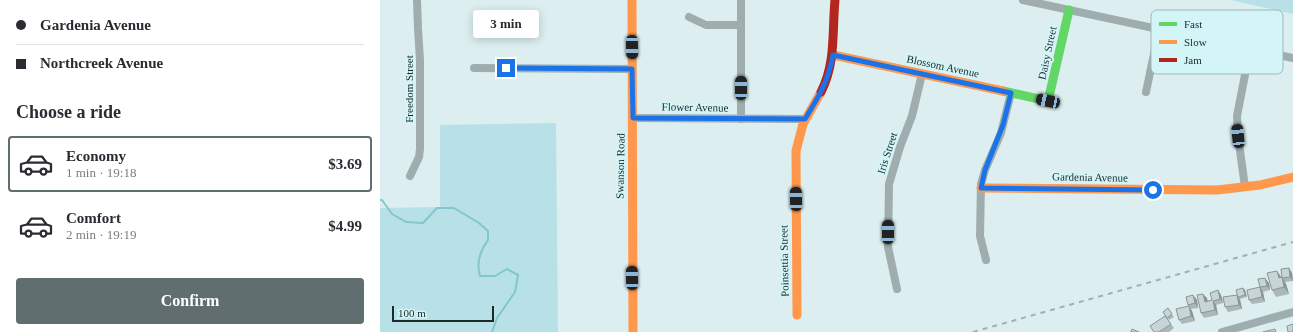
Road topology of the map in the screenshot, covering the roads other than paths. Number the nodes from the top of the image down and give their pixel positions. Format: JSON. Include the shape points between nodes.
{"nodes":[{"id":1,"x":417,"y":0,"type":"edge"},
{"id":2,"x":632,"y":0,"type":"edge"},
{"id":3,"x":741,"y":0,"type":"edge"},
{"id":4,"x":835,"y":0,"type":"edge"},
{"id":5,"x":1023,"y":0,"type":"edge"},
{"id":6,"x":1068,"y":10,"type":"junction"},
{"id":7,"x":690,"y":17,"type":"dead end"},
{"id":8,"x":741,"y":25,"type":"junction"},
{"id":9,"x":1151,"y":28,"type":"edge"},
{"id":10,"x":833,"y":55,"type":"junction"},
{"id":11,"x":1283,"y":56,"type":"edge"},
{"id":12,"x":1293,"y":58,"type":"edge"},
{"id":13,"x":474,"y":68,"type":"dead end"},
{"id":14,"x":632,"y":69,"type":"junction"},
{"id":15,"x":1151,"y":70,"type":"edge"},
{"id":16,"x":922,"y":74,"type":"junction"},
{"id":17,"x":1245,"y":74,"type":"edge"},
{"id":18,"x":1146,"y":92,"type":"dead end"},
{"id":19,"x":1011,"y":93,"type":"junction"},
{"id":20,"x":1048,"y":101,"type":"joint"},
{"id":21,"x":633,"y":118,"type":"junction"},
{"id":22,"x":741,"y":119,"type":"junction"},
{"id":23,"x":805,"y":119,"type":"junction"},
{"id":24,"x":410,"y":176,"type":"dead end"},
{"id":25,"x":1293,"y":177,"type":"edge"},
{"id":26,"x":1245,"y":187,"type":"junction"},
{"id":27,"x":981,"y":188,"type":"junction"},
{"id":28,"x":986,"y":260,"type":"dead end"},
{"id":29,"x":897,"y":289,"type":"dead end"},
{"id":30,"x":1293,"y":312,"type":"edge"},
{"id":31,"x":797,"y":315,"type":"dead end"},
{"id":32,"x":633,"y":332,"type":"edge"},
{"id":33,"x":1222,"y":332,"type":"edge"}],
"edges":[{"from":1,"to":24,"type":"street","name":"Freedom Street","via":[[420,153]]},
{"from":2,"to":14,"type":"street","name":"Swanson Road"},
{"from":3,"to":8,"type":"street"},
{"from":4,"to":10,"type":"street","name":"Poinsettia Street"},
{"from":5,"to":6,"type":"street"},
{"from":6,"to":9,"type":"street"},
{"from":6,"to":20,"type":"street","name":"Daisy Street"},
{"from":7,"to":8,"type":"street","via":[[706,25]]},
{"from":8,"to":22,"type":"street"},
{"from":10,"to":16,"type":"street","name":"Blossom Avenue"},
{"from":10,"to":23,"type":"street","name":"Poinsettia Street","via":[[824,87]]},
{"from":11,"to":12,"type":"street"},
{"from":13,"to":14,"type":"street"},
{"from":14,"to":21,"type":"street","name":"Swanson Road"},
{"from":15,"to":18,"type":"street"},
{"from":16,"to":19,"type":"street","name":"Blossom Avenue"},
{"from":16,"to":29,"type":"street","name":"Iris Street","via":[[912,116],[889,184],[888,247]]},
{"from":17,"to":26,"type":"street","via":[[1237,116]]},
{"from":19,"to":20,"type":"street","name":"Blossom Avenue"},
{"from":19,"to":27,"type":"street","via":[[1003,125],[985,170]]},
{"from":21,"to":22,"type":"street","name":"Flower Avenue"},
{"from":21,"to":32,"type":"street","name":"Swanson Road"},
{"from":22,"to":23,"type":"street","name":"Flower Avenue"},
{"from":23,"to":31,"type":"street","name":"Poinsettia Street","via":[[795,162]]},
{"from":25,"to":26,"type":"street","name":"Gardenia Avenue"},
{"from":26,"to":27,"type":"street","name":"Gardenia Avenue","via":[[1200,190]]},
{"from":27,"to":28,"type":"street","via":[[980,236]]},
{"from":30,"to":33,"type":"street"}]}
